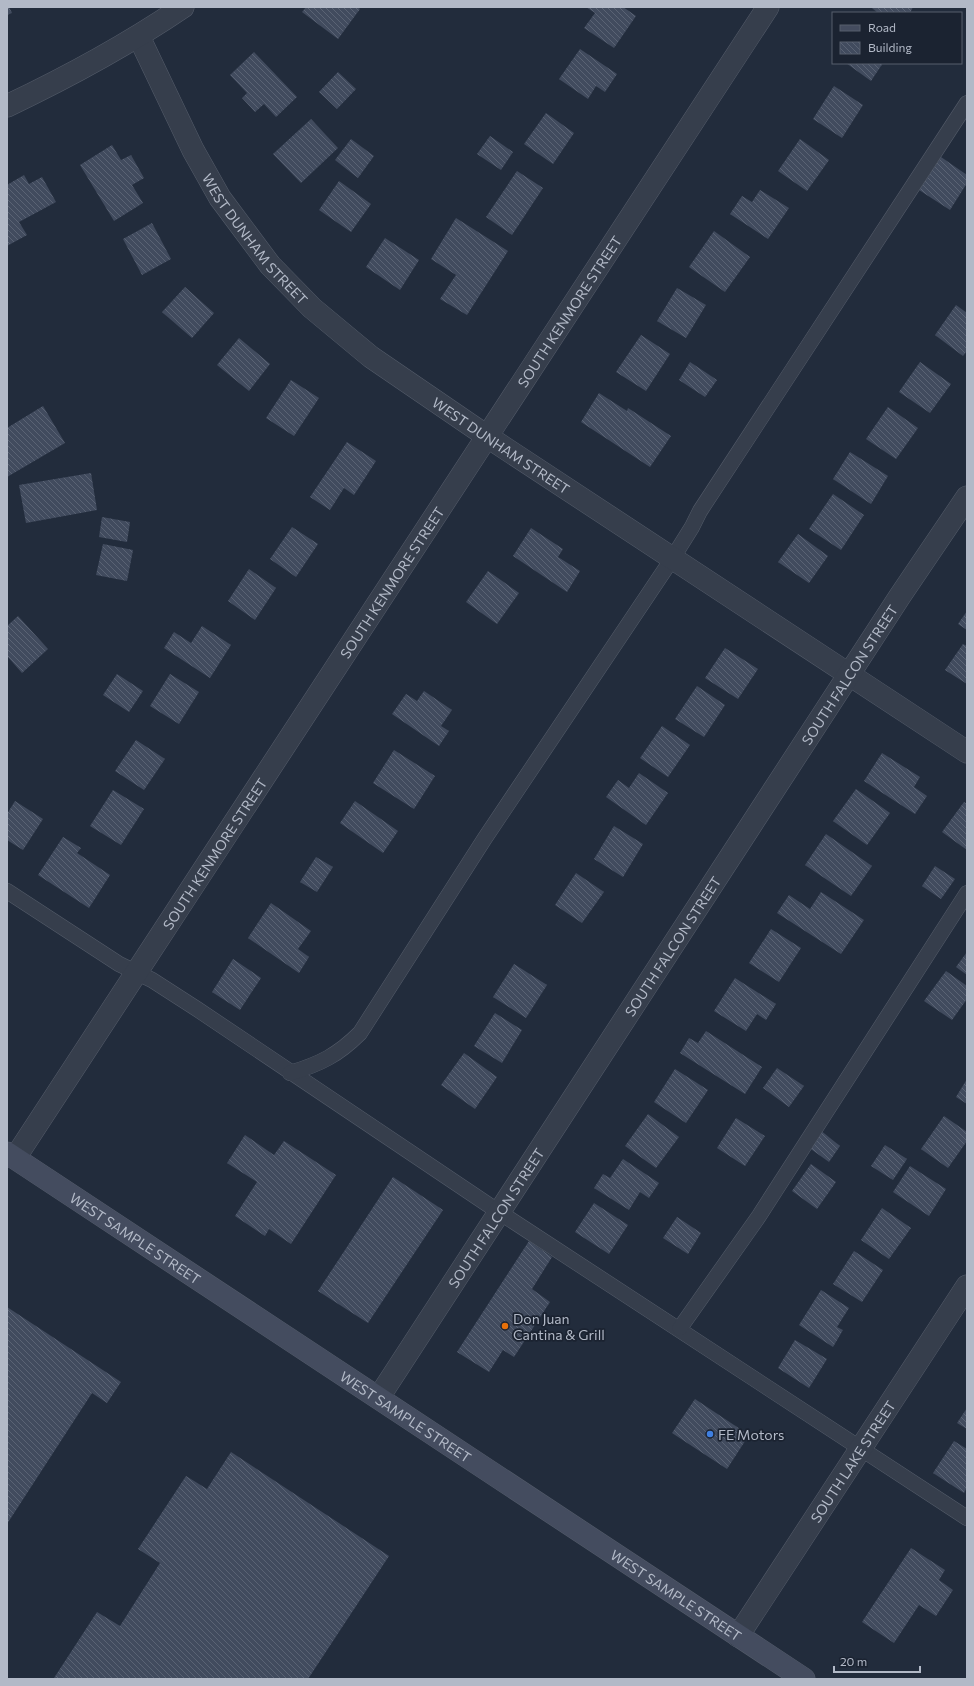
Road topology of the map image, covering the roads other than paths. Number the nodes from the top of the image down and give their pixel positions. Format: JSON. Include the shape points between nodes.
{"nodes":[{"id":1,"x":183,"y":7,"type":"edge"},
{"id":2,"x":768,"y":7,"type":"edge"},
{"id":3,"x":139,"y":37,"type":"junction"},
{"id":4,"x":967,"y":103,"type":"edge"},
{"id":5,"x":7,"y":106,"type":"edge"},
{"id":6,"x":488,"y":437,"type":"junction"},
{"id":7,"x":967,"y":497,"type":"edge"},
{"id":8,"x":672,"y":559,"type":"junction"},
{"id":9,"x":849,"y":676,"type":"junction"},
{"id":10,"x":967,"y":752,"type":"edge"},
{"id":11,"x":7,"y":891,"type":"edge"},
{"id":12,"x":967,"y":893,"type":"edge"},
{"id":13,"x":137,"y":972,"type":"junction"},
{"id":14,"x":290,"y":1073,"type":"junction"},
{"id":15,"x":11,"y":1156,"type":"edge"},
{"id":16,"x":499,"y":1212,"type":"junction"},
{"id":17,"x":967,"y":1286,"type":"edge"},
{"id":18,"x":680,"y":1328,"type":"junction"},
{"id":19,"x":379,"y":1397,"type":"junction"},
{"id":20,"x":861,"y":1449,"type":"junction"},
{"id":21,"x":967,"y":1518,"type":"edge"},
{"id":22,"x":738,"y":1636,"type":"junction"},
{"id":23,"x":804,"y":1679,"type":"edge"}],
"edges":[{"from":1,"to":3,"type":"street"},
{"from":2,"to":6,"type":"street","name":"SOUTH KENMORE STREET"},
{"from":3,"to":5,"type":"street"},
{"from":3,"to":6,"type":"street","name":"WEST DUNHAM STREET","via":[[193,150],[220,198],[270,264],[312,308],[371,357]]},
{"from":4,"to":8,"type":"lane","via":[[700,511]]},
{"from":6,"to":8,"type":"street","name":"WEST DUNHAM STREET"},
{"from":6,"to":13,"type":"street","name":"SOUTH KENMORE STREET"},
{"from":7,"to":9,"type":"street","name":"SOUTH FALCON STREET"},
{"from":8,"to":9,"type":"street","name":"WEST DUNHAM STREET"},
{"from":8,"to":14,"type":"lane","via":[[485,838],[360,1033],[332,1057]]},
{"from":9,"to":10,"type":"street","name":"WEST DUNHAM STREET"},
{"from":9,"to":16,"type":"street","name":"SOUTH FALCON STREET"},
{"from":11,"to":13,"type":"lane","via":[[119,964]]},
{"from":12,"to":18,"type":"lane","via":[[758,1216]]},
{"from":13,"to":14,"type":"lane"},
{"from":13,"to":15,"type":"street","name":"SOUTH KENMORE STREET"},
{"from":14,"to":16,"type":"lane"},
{"from":15,"to":19,"type":"main road","name":"WEST SAMPLE STREET"},
{"from":16,"to":18,"type":"lane"},
{"from":16,"to":19,"type":"street","name":"SOUTH FALCON STREET"},
{"from":17,"to":20,"type":"street","name":"SOUTH LAKE STREET"},
{"from":18,"to":20,"type":"lane"},
{"from":19,"to":22,"type":"main road","name":"WEST SAMPLE STREET"},
{"from":20,"to":21,"type":"lane"},
{"from":20,"to":22,"type":"street","name":"SOUTH LAKE STREET"},
{"from":22,"to":23,"type":"main road","name":"WEST SAMPLE STREET"}]}
